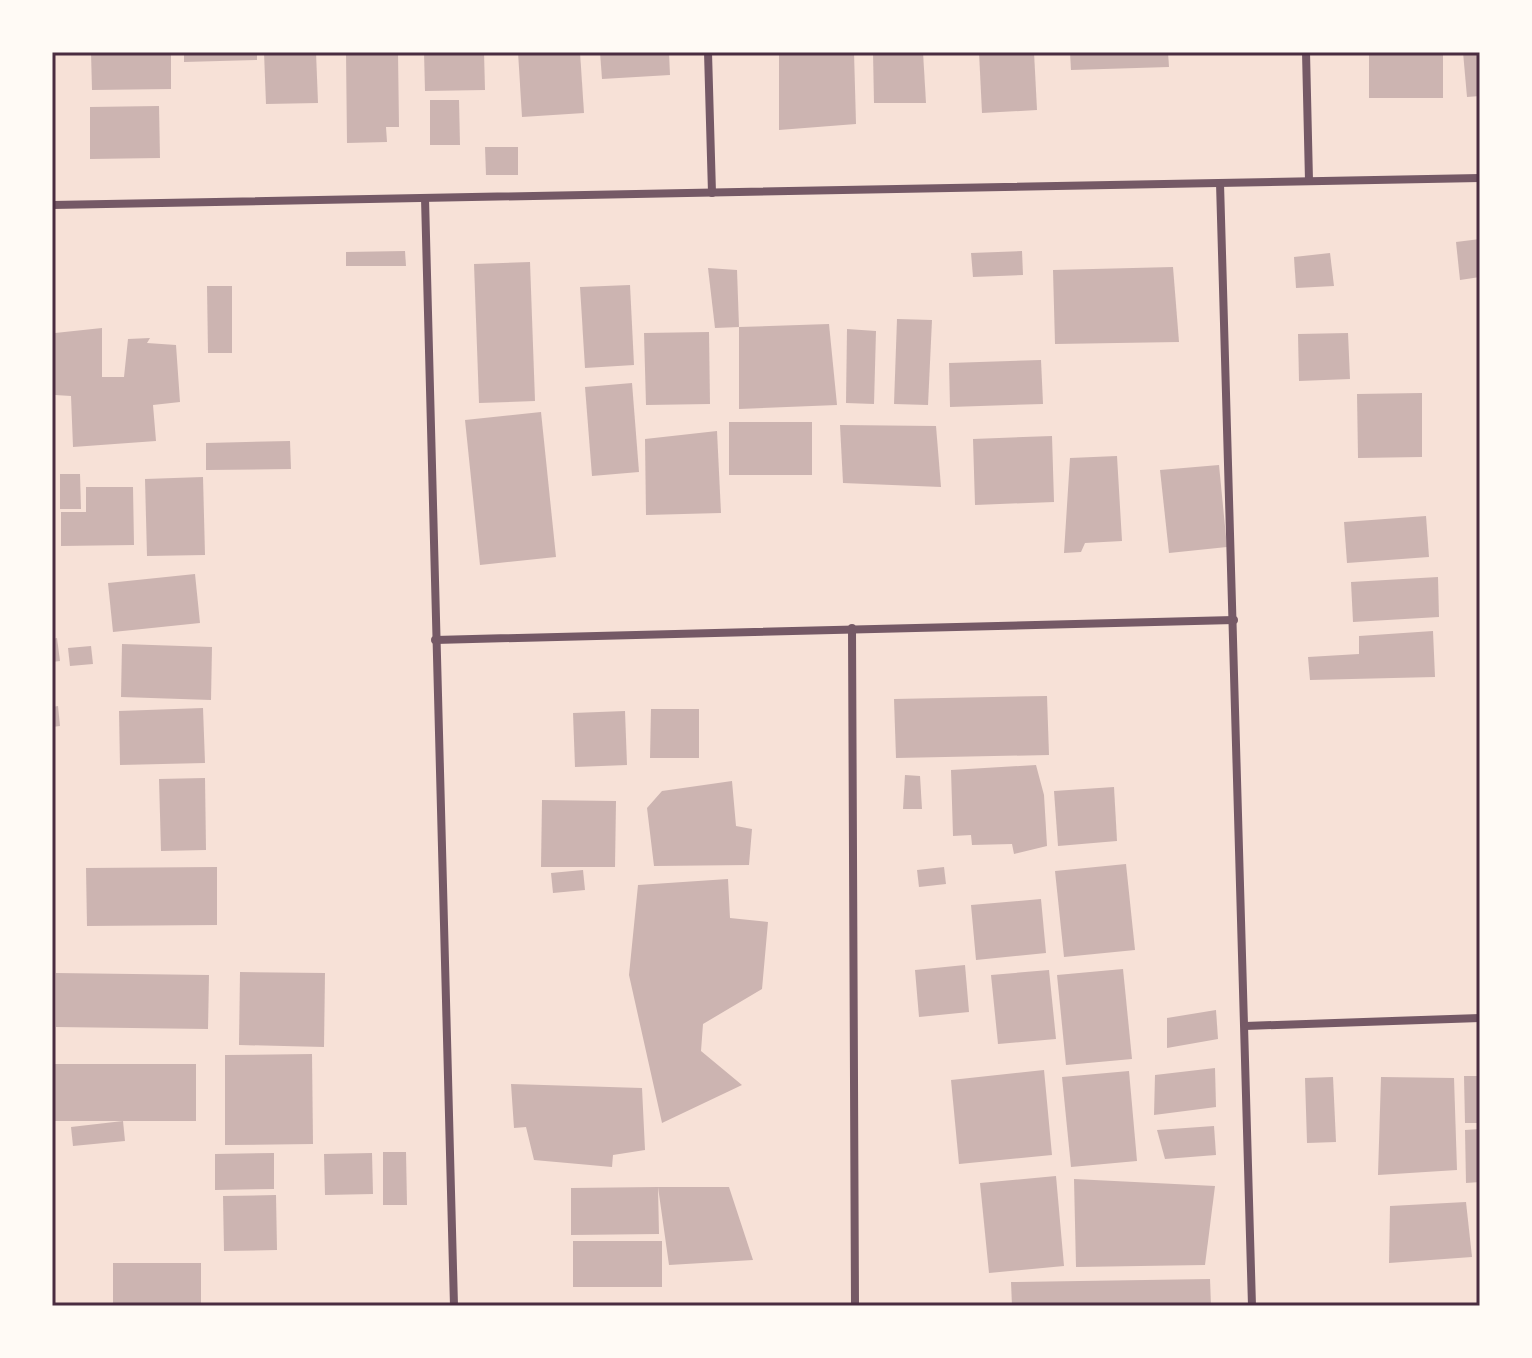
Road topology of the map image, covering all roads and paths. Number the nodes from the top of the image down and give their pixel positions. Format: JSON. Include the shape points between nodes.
{"nodes":[{"id":1,"x":708,"y":52,"type":"edge"},
{"id":2,"x":1306,"y":52,"type":"edge"},
{"id":3,"x":1480,"y":178,"type":"edge"},
{"id":4,"x":1309,"y":181,"type":"junction"},
{"id":5,"x":1220,"y":183,"type":"junction"},
{"id":6,"x":712,"y":193,"type":"junction"},
{"id":7,"x":425,"y":198,"type":"junction"},
{"id":8,"x":52,"y":205,"type":"edge"},
{"id":9,"x":1234,"y":620,"type":"junction"},
{"id":10,"x":852,"y":628,"type":"junction"},
{"id":11,"x":435,"y":640,"type":"junction"},
{"id":12,"x":1480,"y":1018,"type":"edge"},
{"id":13,"x":1245,"y":1026,"type":"junction"},
{"id":14,"x":454,"y":1306,"type":"edge"},
{"id":15,"x":855,"y":1306,"type":"edge"},
{"id":16,"x":1252,"y":1306,"type":"edge"}],
"edges":[{"from":1,"to":6,"type":"street"},
{"from":2,"to":4,"type":"street"},
{"from":3,"to":4,"type":"street"},
{"from":4,"to":5,"type":"street"},
{"from":5,"to":6,"type":"street"},
{"from":5,"to":9,"type":"street"},
{"from":6,"to":7,"type":"street"},
{"from":7,"to":8,"type":"street"},
{"from":7,"to":11,"type":"street"},
{"from":9,"to":10,"type":"street"},
{"from":9,"to":13,"type":"street"},
{"from":10,"to":11,"type":"street"},
{"from":10,"to":15,"type":"street"},
{"from":11,"to":14,"type":"street"},
{"from":12,"to":13,"type":"street"},
{"from":13,"to":16,"type":"street"}]}
